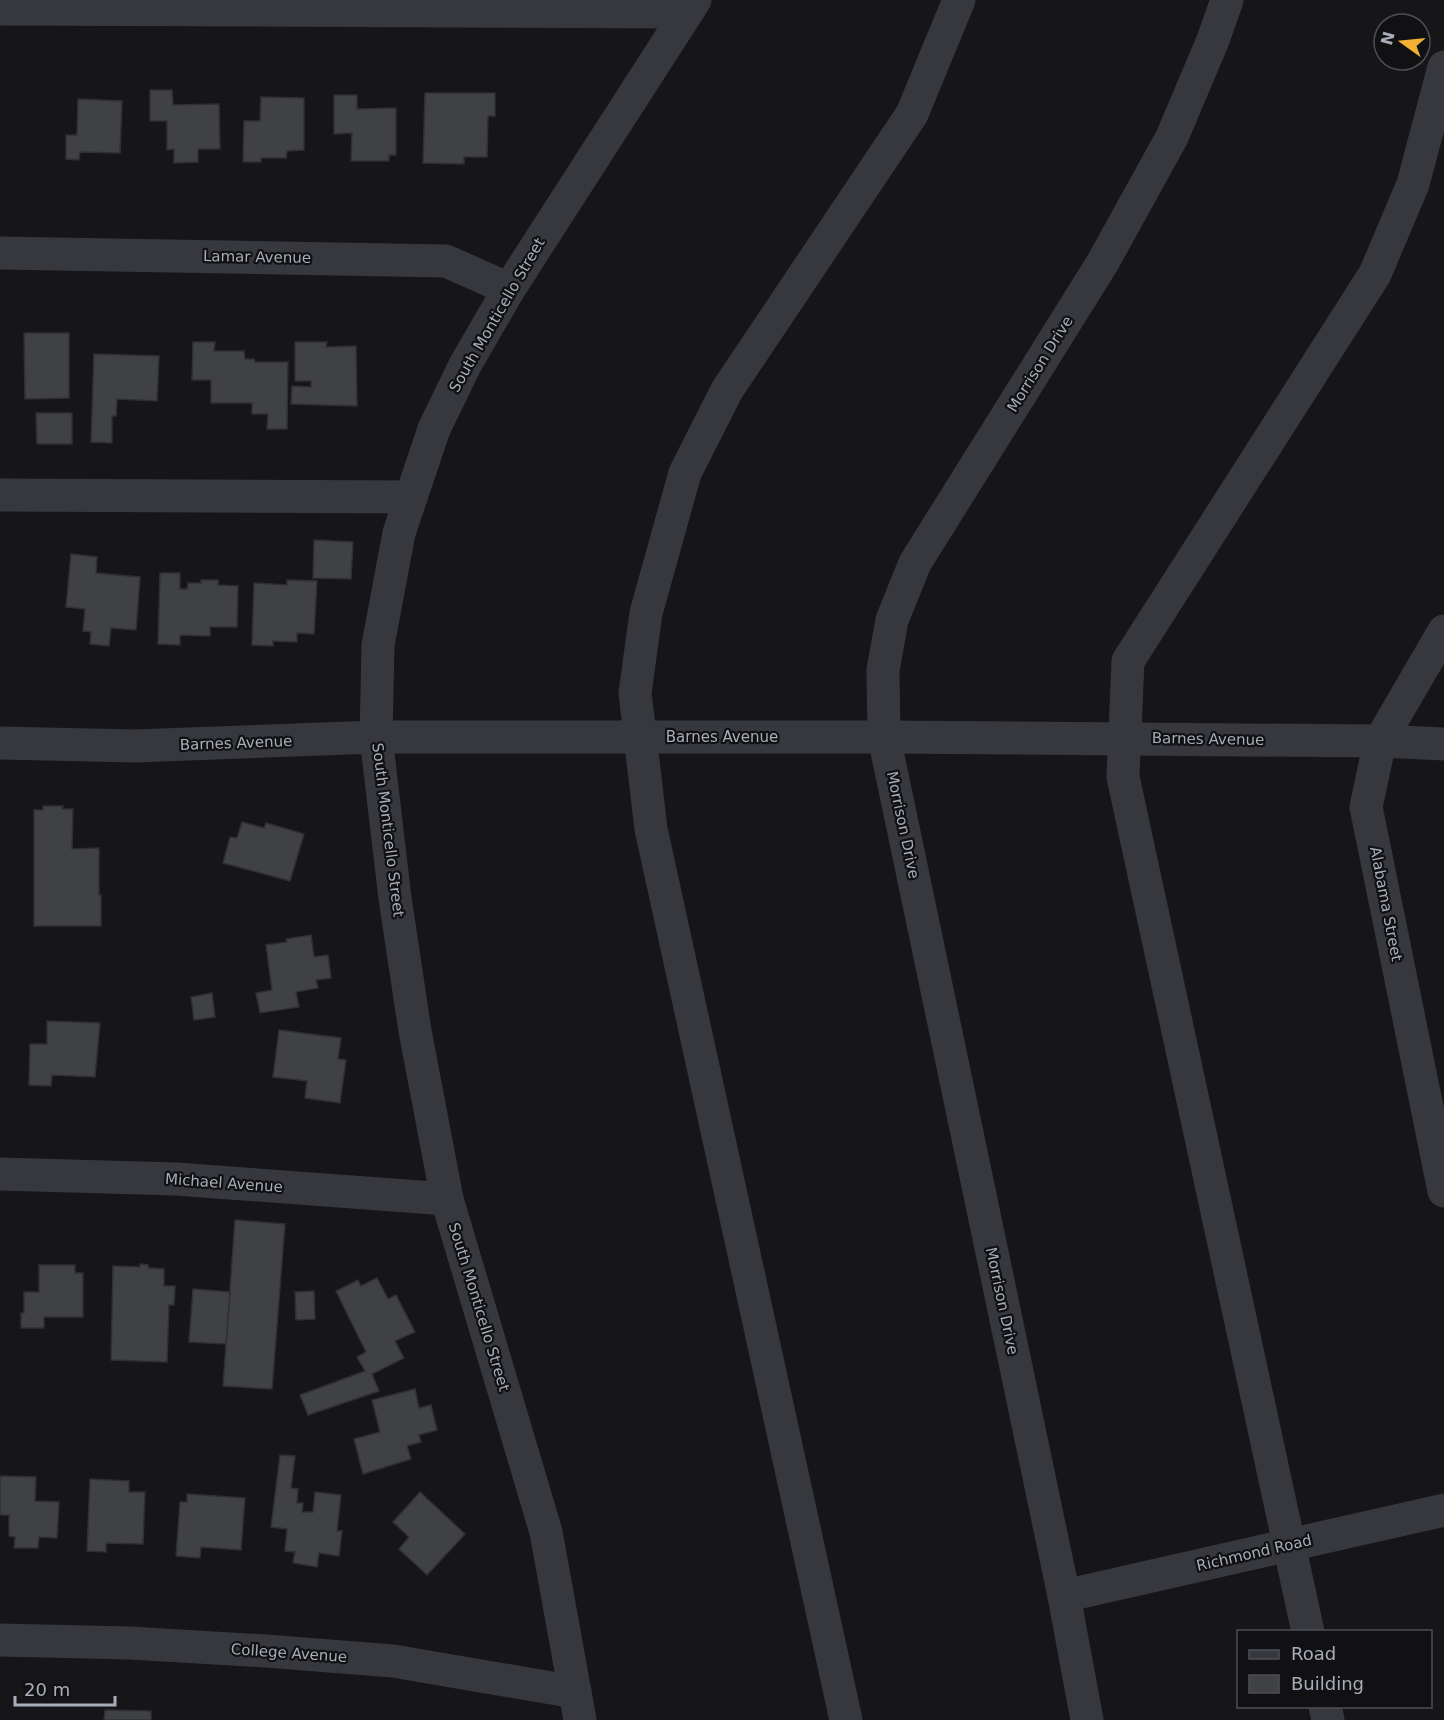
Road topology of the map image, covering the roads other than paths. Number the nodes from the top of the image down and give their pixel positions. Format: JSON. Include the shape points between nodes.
{"nodes":[{"id":1,"x":959,"y":0,"type":"edge"},
{"id":2,"x":1227,"y":0,"type":"edge"},
{"id":3,"x":691,"y":6,"type":"edge"},
{"id":4,"x":0,"y":9,"type":"edge"},
{"id":5,"x":1444,"y":67,"type":"edge"},
{"id":6,"x":0,"y":253,"type":"edge"},
{"id":7,"x":509,"y":289,"type":"junction"},
{"id":8,"x":0,"y":495,"type":"edge"},
{"id":9,"x":411,"y":497,"type":"junction"},
{"id":10,"x":1444,"y":632,"type":"edge"},
{"id":11,"x":376,"y":737,"type":"junction"},
{"id":12,"x":640,"y":737,"type":"junction"},
{"id":13,"x":884,"y":737,"type":"junction"},
{"id":14,"x":1125,"y":738,"type":"junction"},
{"id":15,"x":1380,"y":741,"type":"junction"},
{"id":16,"x":0,"y":743,"type":"edge"},
{"id":17,"x":1444,"y":744,"type":"edge"},
{"id":18,"x":0,"y":1174,"type":"edge"},
{"id":19,"x":1444,"y":1191,"type":"edge"},
{"id":20,"x":447,"y":1199,"type":"junction"},
{"id":21,"x":1444,"y":1510,"type":"edge"},
{"id":22,"x":1290,"y":1545,"type":"junction"},
{"id":23,"x":1064,"y":1596,"type":"junction"},
{"id":24,"x":1308,"y":1630,"type":"edge"},
{"id":25,"x":0,"y":1640,"type":"edge"},
{"id":26,"x":577,"y":1706,"type":"edge"},
{"id":27,"x":846,"y":1720,"type":"edge"},
{"id":28,"x":1087,"y":1720,"type":"edge"}],
"edges":[{"from":1,"to":12,"type":"street","via":[[912,114],[727,390],[685,473],[646,613],[635,693]]},
{"from":2,"to":13,"type":"street","name":"Morrison Drive","via":[[1172,137],[1103,262],[915,563],[890,630],[883,670]]},
{"from":3,"to":4,"type":"street"},
{"from":3,"to":7,"type":"street","name":"South Monticello Street"},
{"from":5,"to":14,"type":"street","via":[[1413,184],[1375,274],[1128,661]]},
{"from":6,"to":7,"type":"street","name":"Lamar Avenue","via":[[446,261]]},
{"from":7,"to":9,"type":"street","name":"South Monticello Street","via":[[434,429]]},
{"from":8,"to":9,"type":"street"},
{"from":9,"to":11,"type":"street","name":"South Monticello Street","via":[[399,533],[378,645]]},
{"from":10,"to":15,"type":"street","name":"Alabama Street"},
{"from":11,"to":12,"type":"street","name":"Barnes Avenue"},
{"from":11,"to":16,"type":"street","name":"Barnes Avenue","via":[[135,746]]},
{"from":11,"to":20,"type":"street","name":"South Monticello Street","via":[[415,1031]]},
{"from":12,"to":13,"type":"street","name":"Barnes Avenue"},
{"from":12,"to":27,"type":"street","via":[[654,840]]},
{"from":13,"to":14,"type":"street","name":"Barnes Avenue"},
{"from":13,"to":23,"type":"street","name":"Morrison Drive"},
{"from":14,"to":15,"type":"street","name":"Barnes Avenue"},
{"from":14,"to":22,"type":"street","via":[[1123,777]]},
{"from":15,"to":17,"type":"street","name":"Barnes Avenue"},
{"from":15,"to":19,"type":"street","name":"Alabama Street","via":[[1366,807]]},
{"from":18,"to":20,"type":"street","name":"Michael Avenue","via":[[176,1179]]},
{"from":20,"to":26,"type":"street","name":"South Monticello Street","via":[[546,1532]]},
{"from":21,"to":22,"type":"street","name":"Richmond Road"},
{"from":22,"to":23,"type":"street","name":"Richmond Road"},
{"from":22,"to":24,"type":"street"},
{"from":23,"to":28,"type":"street","name":"Morrison Drive"},
{"from":25,"to":26,"type":"street","name":"College Avenue","via":[[130,1643],[393,1661]]}]}
